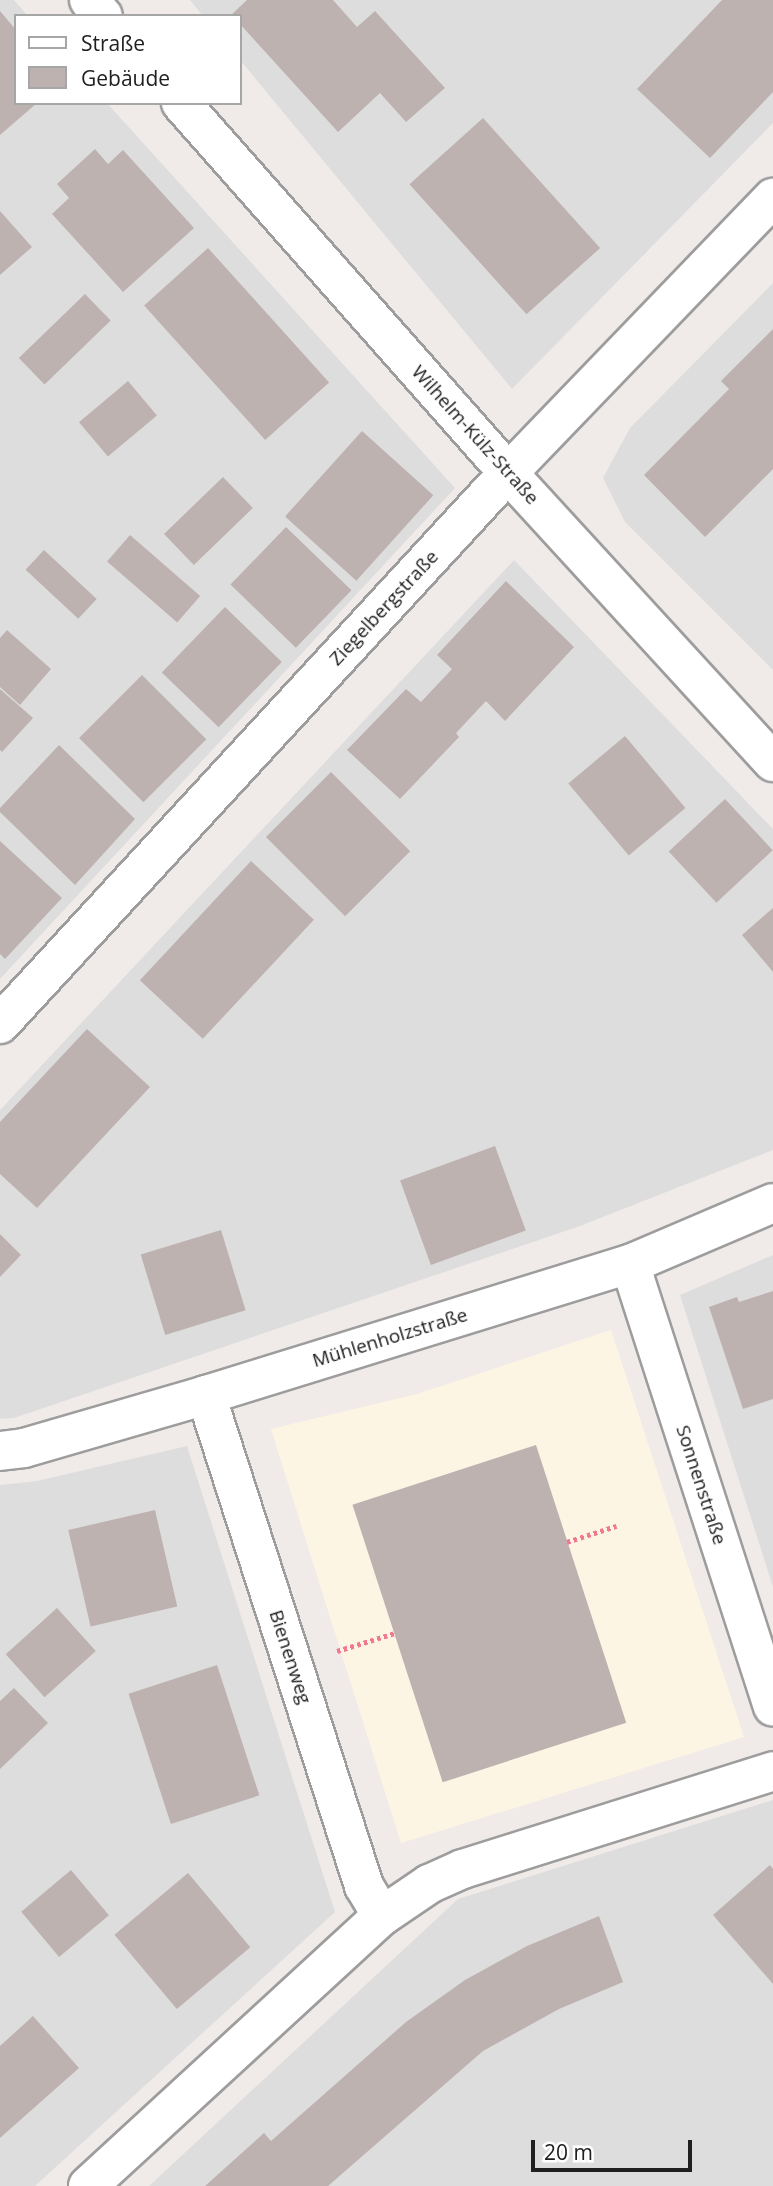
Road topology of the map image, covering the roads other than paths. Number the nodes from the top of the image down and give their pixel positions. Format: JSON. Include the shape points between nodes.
{"nodes":[{"id":1,"x":89,"y":0,"type":"edge"},
{"id":2,"x":101,"y":14,"type":"edge"},
{"id":3,"x":183,"y":105,"type":"edge"},
{"id":4,"x":773,"y":198,"type":"edge"},
{"id":5,"x":508,"y":473,"type":"junction"},
{"id":6,"x":773,"y":762,"type":"edge"},
{"id":7,"x":0,"y":1024,"type":"edge"},
{"id":8,"x":773,"y":1203,"type":"edge"},
{"id":9,"x":630,"y":1264,"type":"junction"},
{"id":10,"x":206,"y":1395,"type":"junction"},
{"id":11,"x":0,"y":1451,"type":"edge"},
{"id":12,"x":773,"y":1706,"type":"edge"},
{"id":13,"x":773,"y":1771,"type":"edge"},
{"id":14,"x":382,"y":1916,"type":"junction"},
{"id":15,"x":88,"y":2186,"type":"edge"}],
"edges":[{"from":1,"to":2,"type":"street"},
{"from":3,"to":5,"type":"street","name":"Wilhelm-Külz-Straße"},
{"from":4,"to":5,"type":"street","name":"Ziegelbergstraße"},
{"from":5,"to":6,"type":"street","name":"Wilhelm-Külz-Straße"},
{"from":5,"to":7,"type":"street","name":"Ziegelbergstraße"},
{"from":8,"to":9,"type":"street","name":"Mühlenholzstraße"},
{"from":9,"to":10,"type":"street","name":"Mühlenholzstraße"},
{"from":9,"to":12,"type":"street","name":"Sonnenstraße"},
{"from":10,"to":11,"type":"street","name":"Mühlenholzstraße"},
{"from":10,"to":14,"type":"street","name":"Bienenweg","via":[[364,1886]]},
{"from":13,"to":14,"type":"street","via":[[463,1869],[429,1884]]},
{"from":14,"to":15,"type":"street"}]}
